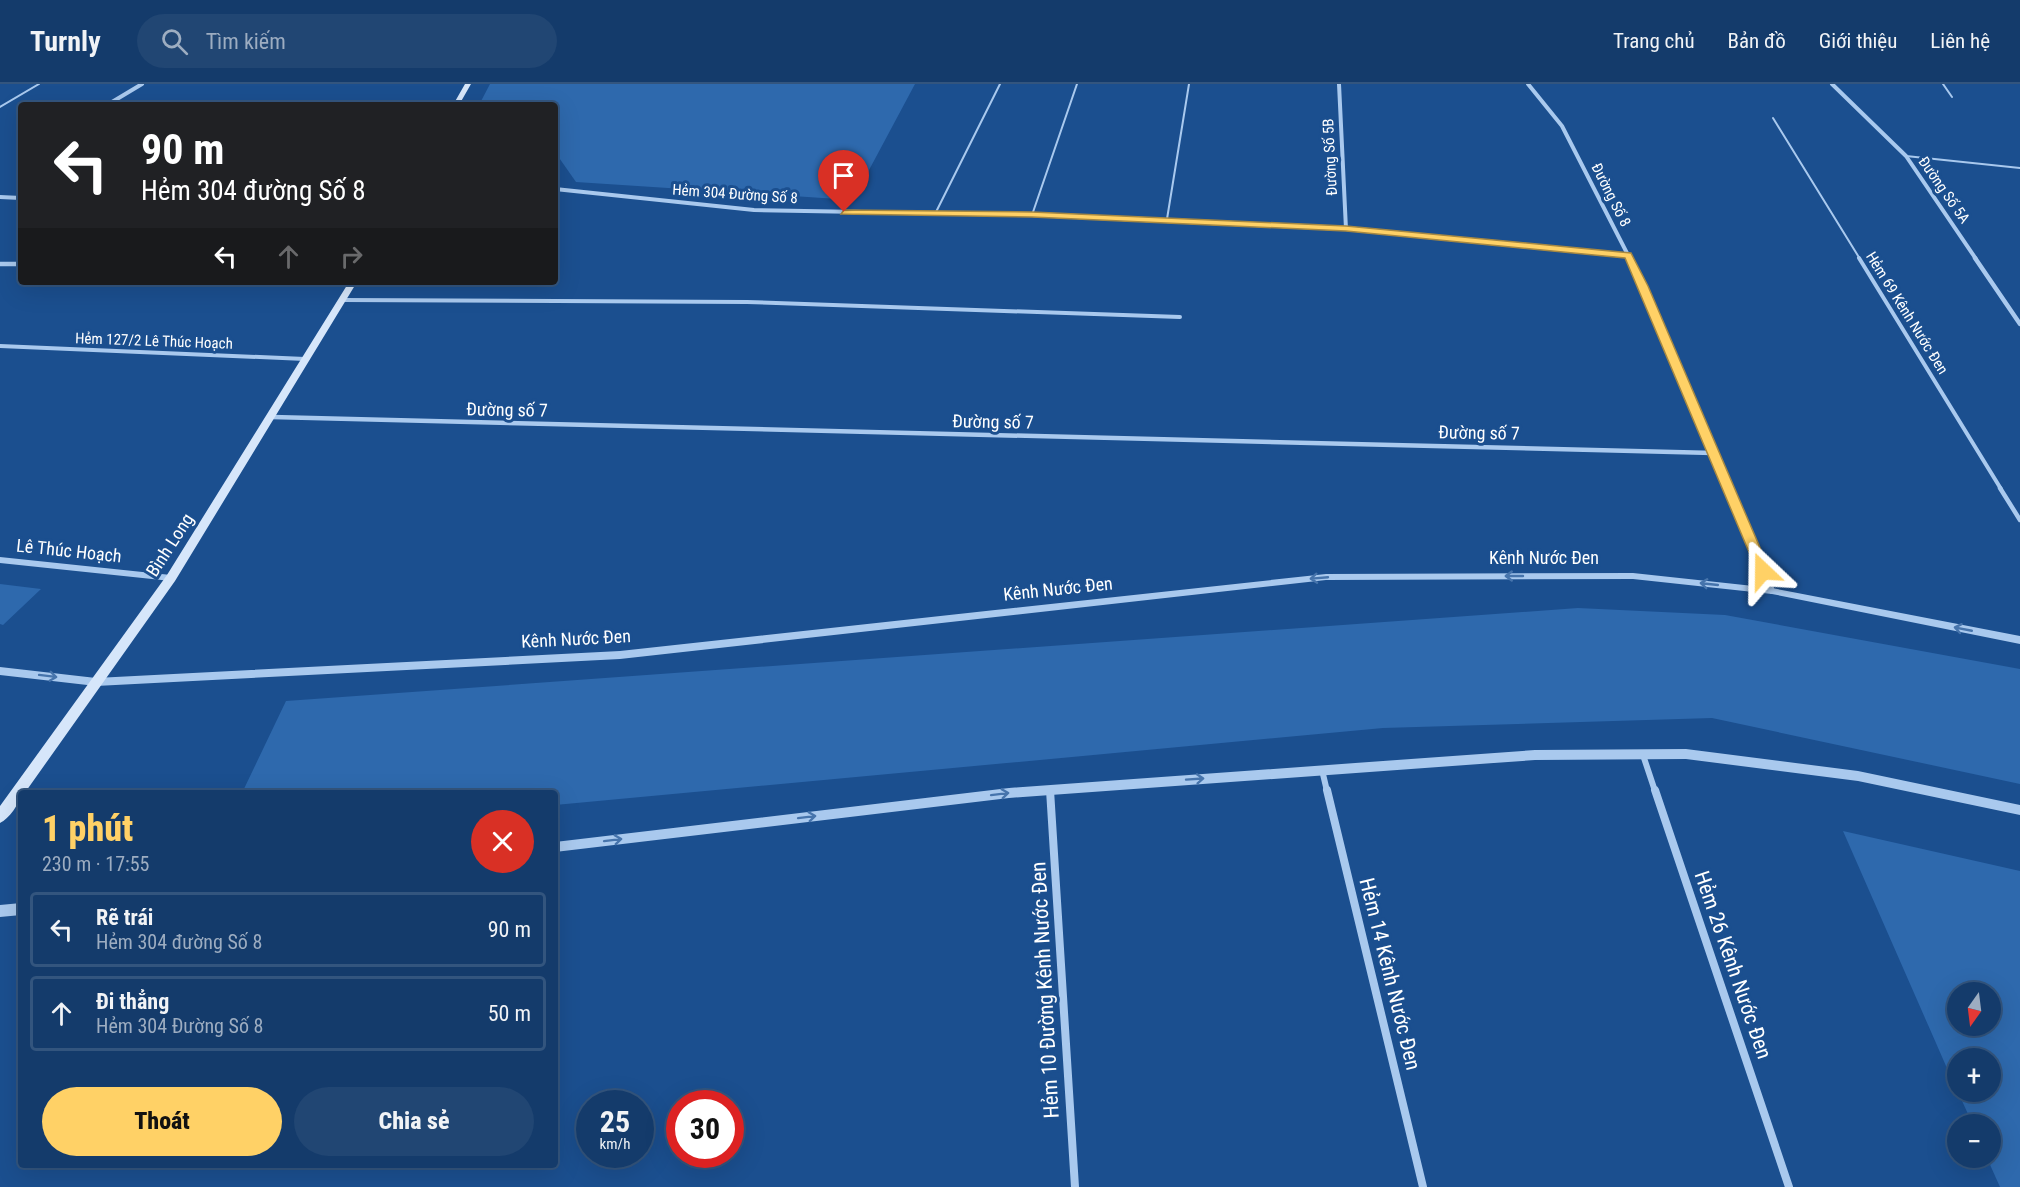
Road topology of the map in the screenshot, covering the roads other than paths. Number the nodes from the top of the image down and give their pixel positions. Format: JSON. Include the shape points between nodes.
{"nodes":[{"id":1,"x":39,"y":84,"type":"edge"},
{"id":2,"x":142,"y":84,"type":"edge"},
{"id":3,"x":468,"y":84,"type":"edge"},
{"id":4,"x":1000,"y":84,"type":"edge"},
{"id":5,"x":1077,"y":84,"type":"edge"},
{"id":6,"x":1189,"y":84,"type":"edge"},
{"id":7,"x":1339,"y":84,"type":"edge"},
{"id":8,"x":1528,"y":84,"type":"edge"},
{"id":9,"x":1832,"y":84,"type":"edge"},
{"id":10,"x":1943,"y":84,"type":"edge"},
{"id":11,"x":1952,"y":97,"type":"dead end"},
{"id":12,"x":112,"y":102,"type":"edge"},
{"id":13,"x":458,"y":102,"type":"edge"},
{"id":14,"x":0,"y":108,"type":"edge"},
{"id":15,"x":1773,"y":118,"type":"dead end"},
{"id":16,"x":1906,"y":156,"type":"junction"},
{"id":17,"x":2020,"y":168,"type":"edge"},
{"id":18,"x":558,"y":189,"type":"edge"},
{"id":19,"x":0,"y":197,"type":"edge"},
{"id":20,"x":18,"y":198,"type":"edge"},
{"id":21,"x":935,"y":214,"type":"junction"},
{"id":22,"x":1032,"y":215,"type":"junction"},
{"id":23,"x":1167,"y":219,"type":"junction"},
{"id":24,"x":1346,"y":229,"type":"junction"},
{"id":25,"x":1628,"y":255,"type":"junction"},
{"id":26,"x":0,"y":264,"type":"edge"},
{"id":27,"x":18,"y":264,"type":"edge"},
{"id":28,"x":351,"y":285,"type":"edge"},
{"id":29,"x":343,"y":300,"type":"junction"},
{"id":30,"x":1180,"y":317,"type":"dead end"},
{"id":31,"x":2020,"y":324,"type":"edge"},
{"id":32,"x":0,"y":346,"type":"edge"},
{"id":33,"x":307,"y":359,"type":"junction"},
{"id":34,"x":272,"y":417,"type":"junction"},
{"id":35,"x":1713,"y":453,"type":"junction"},
{"id":36,"x":2020,"y":520,"type":"edge"},
{"id":37,"x":0,"y":560,"type":"edge"},
{"id":38,"x":171,"y":578,"type":"junction"},
{"id":39,"x":1772,"y":591,"type":"junction"},
{"id":40,"x":2020,"y":640,"type":"edge"},
{"id":41,"x":0,"y":670,"type":"edge"},
{"id":42,"x":96,"y":682,"type":"junction"},
{"id":43,"x":1643,"y":754,"type":"junction"},
{"id":44,"x":1322,"y":769,"type":"junction"},
{"id":45,"x":19,"y":790,"type":"edge"},
{"id":46,"x":1050,"y":790,"type":"junction"},
{"id":47,"x":18,"y":792,"type":"edge"},
{"id":48,"x":2020,"y":810,"type":"edge"},
{"id":49,"x":0,"y":817,"type":"edge"},
{"id":50,"x":558,"y":847,"type":"edge"},
{"id":51,"x":18,"y":909,"type":"edge"},
{"id":52,"x":0,"y":911,"type":"edge"},
{"id":53,"x":1075,"y":1187,"type":"edge"},
{"id":54,"x":1424,"y":1187,"type":"edge"},
{"id":55,"x":1789,"y":1187,"type":"edge"}],
"edges":[{"from":1,"to":14,"type":"lane"},
{"from":2,"to":12,"type":"street"},
{"from":3,"to":13,"type":"main road"},
{"from":4,"to":21,"type":"lane"},
{"from":5,"to":22,"type":"lane"},
{"from":6,"to":23,"type":"lane"},
{"from":7,"to":24,"type":"street","name":"Đường Số 5B"},
{"from":8,"to":25,"type":"street","name":"Đường Số 8","via":[[1562,126]]},
{"from":9,"to":16,"type":"street","name":"Đường Số 5A"},
{"from":10,"to":11,"type":"lane"},
{"from":15,"to":36,"type":"lane","name":"Hẻm 69 Kênh Nước Đen"},
{"from":16,"to":17,"type":"lane"},
{"from":16,"to":31,"type":"street","name":"Đường Số 5A"},
{"from":18,"to":21,"type":"street","name":"Hẻm 304 Đường Số 8","via":[[754,210]]},
{"from":19,"to":20,"type":"street"},
{"from":21,"to":22,"type":"street","name":"Hẻm 304 Đường Số 8"},
{"from":22,"to":23,"type":"street","name":"Hẻm 304 Đường Số 8"},
{"from":23,"to":24,"type":"street","name":"Hẻm 304 Đường Số 8"},
{"from":24,"to":25,"type":"street"},
{"from":25,"to":35,"type":"street","name":"Đường Số 8"},
{"from":26,"to":27,"type":"street"},
{"from":28,"to":29,"type":"main road","name":"Bình Long"},
{"from":29,"to":30,"type":"lane","via":[[747,302]]},
{"from":29,"to":33,"type":"main road","name":"Bình Long"},
{"from":32,"to":33,"type":"lane","name":"Hẻm 127/2 Lê Thúc Hoạch"},
{"from":33,"to":34,"type":"main road","name":"Bình Long"},
{"from":34,"to":35,"type":"street","name":"Đường số 7"},
{"from":34,"to":38,"type":"main road","name":"Bình Long"},
{"from":35,"to":39,"type":"street","name":"Đường Số 8"},
{"from":37,"to":38,"type":"street","name":"Lê Thúc Hoạch"},
{"from":38,"to":42,"type":"main road","name":"Bình Long"},
{"from":40,"to":39,"type":"street","name":"Kênh Nước Đen","one_way":true},
{"from":39,"to":42,"type":"street","name":"Kênh Nước Đen","one_way":true,"via":[[1633,576],[1326,577],[620,655]]},
{"from":41,"to":42,"type":"street","one_way":true},
{"from":42,"to":45,"type":"main road","name":"Bình Long"},
{"from":43,"to":44,"type":"street","via":[[1535,755]]},
{"from":43,"to":48,"type":"street","via":[[1686,754],[1858,776]]},
{"from":43,"to":55,"type":"street","name":"Hẻm 26 Kênh Nước Đen"},
{"from":46,"to":44,"type":"street","one_way":true},
{"from":44,"to":54,"type":"street","name":"Hẻm 14 Kênh Nước Đen"},
{"from":50,"to":46,"type":"street","one_way":true},
{"from":46,"to":53,"type":"street","name":"Hẻm 10 Đường Kênh Nước Đen"},
{"from":47,"to":49,"type":"main road","name":"Bình Long"},
{"from":51,"to":52,"type":"street"}]}
